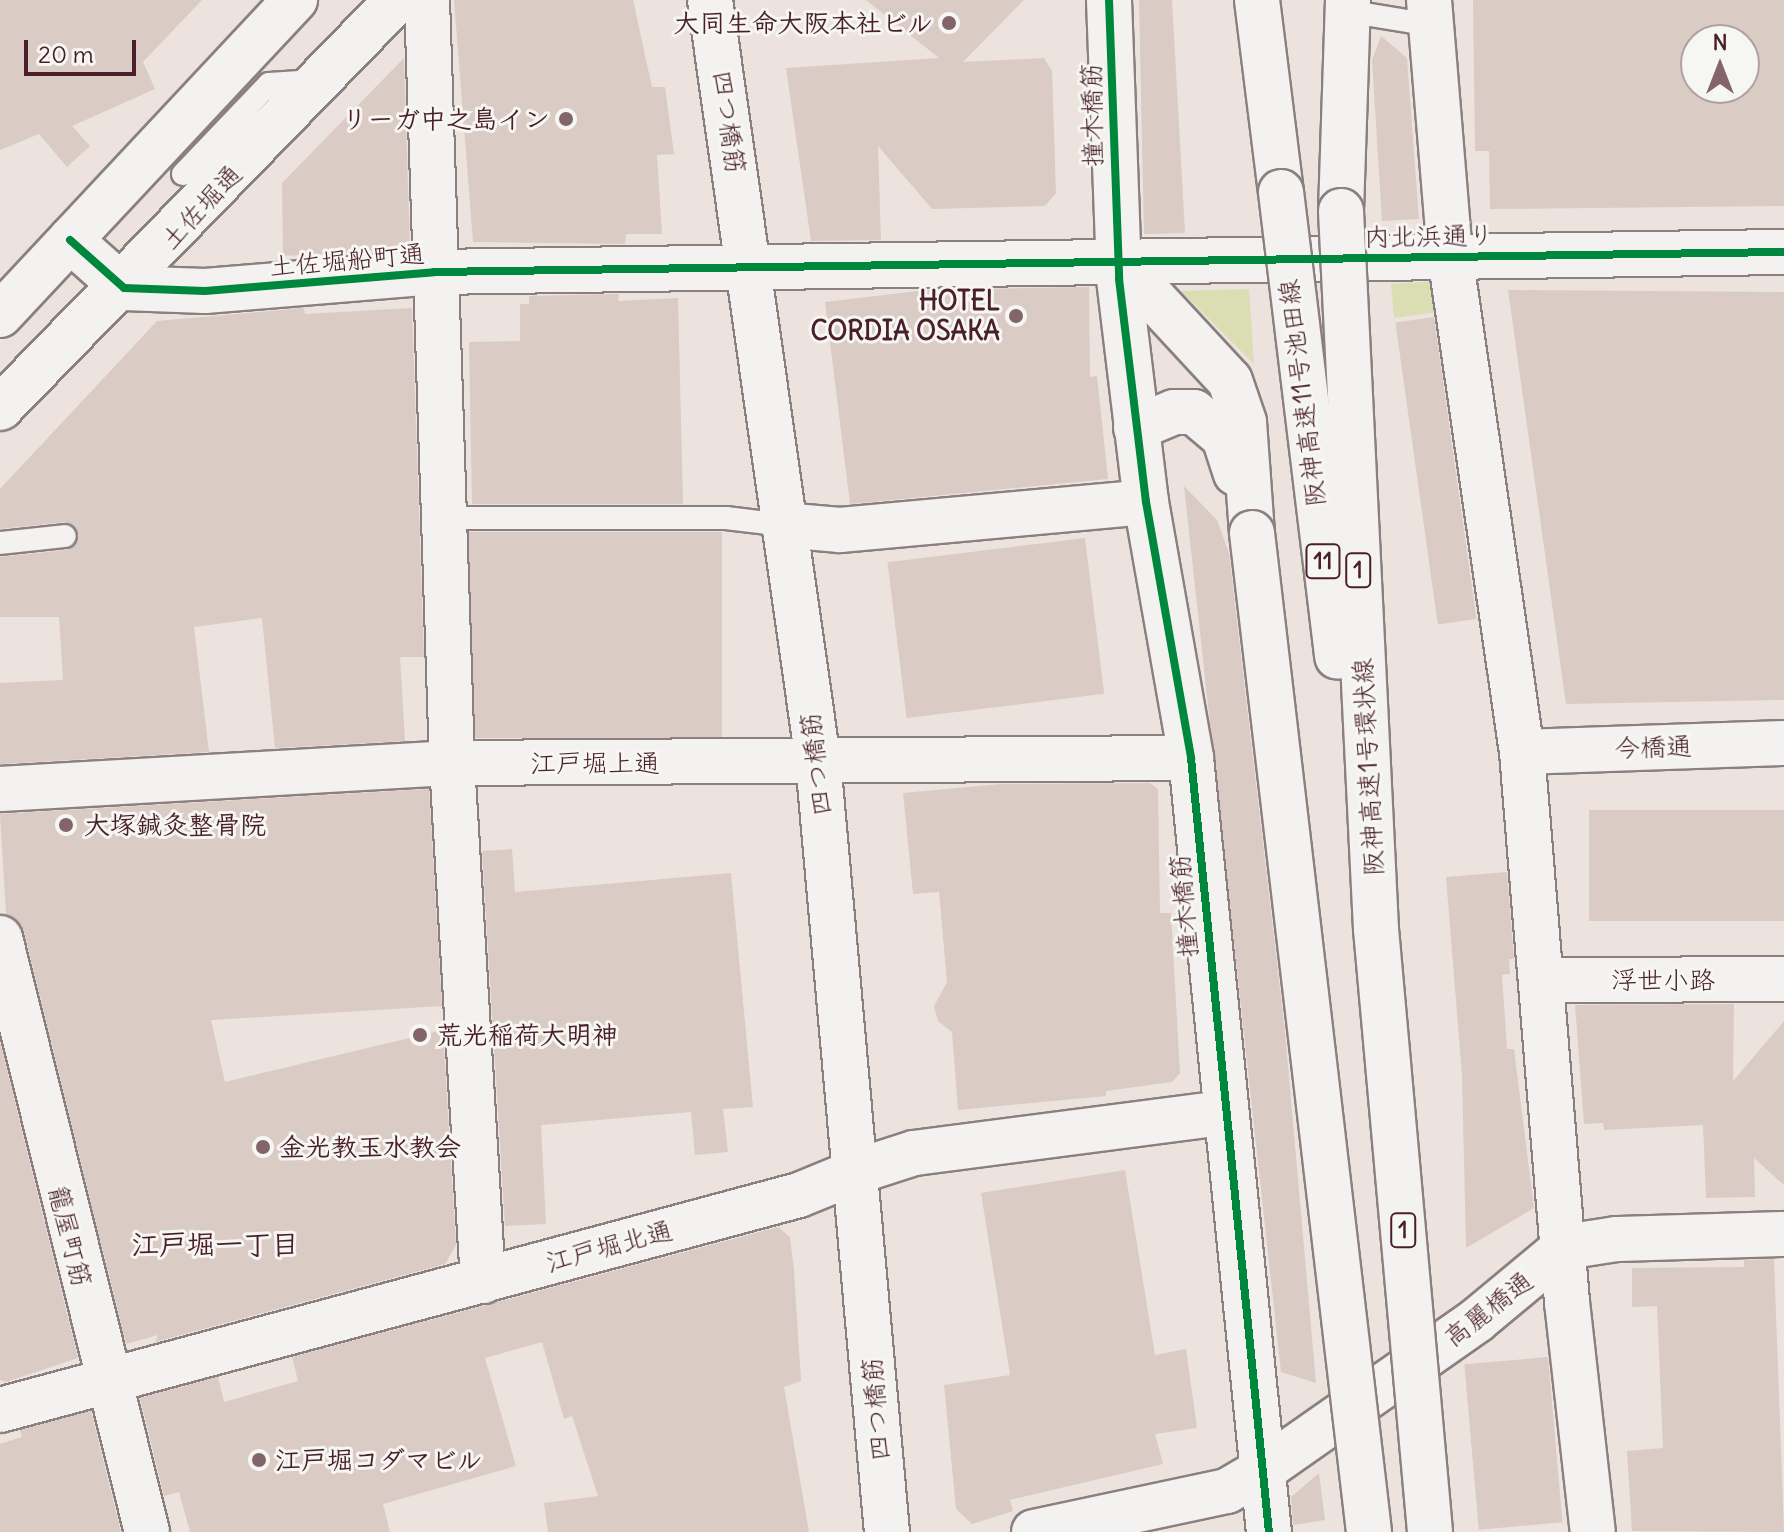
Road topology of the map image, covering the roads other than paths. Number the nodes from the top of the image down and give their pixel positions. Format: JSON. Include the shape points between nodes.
{"nodes":[{"id":1,"x":295,"y":0,"type":"edge"},
{"id":2,"x":397,"y":0,"type":"edge"},
{"id":3,"x":427,"y":0,"type":"edge"},
{"id":4,"x":710,"y":0,"type":"edge"},
{"id":5,"x":1109,"y":0,"type":"edge"},
{"id":6,"x":1257,"y":0,"type":"edge"},
{"id":7,"x":1356,"y":7,"type":"edge"},
{"id":8,"x":1430,"y":13,"type":"edge"},
{"id":9,"x":320,"y":81,"type":"junction"},
{"id":10,"x":183,"y":174,"type":"dead end"},
{"id":11,"x":70,"y":240,"type":"junction"},
{"id":12,"x":1784,"y":252,"type":"edge"},
{"id":13,"x":1450,"y":255,"type":"junction"},
{"id":14,"x":1117,"y":256,"type":"junction"},
{"id":15,"x":748,"y":270,"type":"junction"},
{"id":16,"x":434,"y":272,"type":"junction"},
{"id":17,"x":124,"y":288,"type":"junction"},
{"id":18,"x":0,"y":315,"type":"edge"},
{"id":19,"x":0,"y":408,"type":"edge"},
{"id":20,"x":1136,"y":428,"type":"junction"},
{"id":21,"x":1146,"y":502,"type":"junction"},
{"id":22,"x":445,"y":518,"type":"junction"},
{"id":23,"x":783,"y":525,"type":"junction"},
{"id":24,"x":1252,"y":533,"type":"junction"},
{"id":25,"x":65,"y":536,"type":"dead end"},
{"id":26,"x":0,"y":543,"type":"edge"},
{"id":27,"x":1784,"y":743,"type":"edge"},
{"id":28,"x":1522,"y":752,"type":"junction"},
{"id":29,"x":1191,"y":758,"type":"junction"},
{"id":30,"x":818,"y":761,"type":"junction"},
{"id":31,"x":452,"y":763,"type":"junction"},
{"id":32,"x":0,"y":789,"type":"edge"},
{"id":33,"x":1376,"y":929,"type":"junction"},
{"id":34,"x":0,"y":938,"type":"edge"},
{"id":35,"x":1784,"y":979,"type":"edge"},
{"id":36,"x":1542,"y":980,"type":"junction"},
{"id":37,"x":1223,"y":1113,"type":"junction"},
{"id":38,"x":855,"y":1172,"type":"junction"},
{"id":39,"x":1784,"y":1234,"type":"edge"},
{"id":40,"x":1565,"y":1247,"type":"junction"},
{"id":41,"x":483,"y":1281,"type":"junction"},
{"id":42,"x":105,"y":1377,"type":"junction"},
{"id":43,"x":0,"y":1410,"type":"edge"},
{"id":44,"x":1245,"y":1481,"type":"junction"},
{"id":45,"x":147,"y":1532,"type":"edge"},
{"id":46,"x":887,"y":1532,"type":"edge"},
{"id":47,"x":1034,"y":1532,"type":"edge"},
{"id":48,"x":1269,"y":1532,"type":"edge"},
{"id":49,"x":1369,"y":1532,"type":"edge"},
{"id":50,"x":1430,"y":1532,"type":"edge"},
{"id":51,"x":1593,"y":1532,"type":"edge"}],
"edges":[{"from":1,"to":11,"type":"main road"},
{"from":2,"to":9,"type":"main road","name":"土佐堀通"},
{"from":3,"to":16,"type":"main road"},
{"from":4,"to":15,"type":"main road","name":"四つ橋筋"},
{"from":5,"to":14,"type":"main road","name":"撞木橋筋"},
{"from":6,"to":33,"type":"main road","name":"阪神高速11号池田線","number":"11","bridge":true,"via":[[1315,505]]},
{"from":7,"to":8,"type":"lane"},
{"from":7,"to":33,"type":"main road","name":"阪神高速1号環状線","number":"1","bridge":true,"via":[[1341,211]]},
{"from":8,"to":13,"type":"main road"},
{"from":9,"to":10,"type":"lane","via":[[269,84]]},
{"from":9,"to":17,"type":"main road","name":"土佐堀通"},
{"from":11,"to":17,"type":"main road"},
{"from":11,"to":18,"type":"main road"},
{"from":12,"to":13,"type":"main road","name":"内北浜通り"},
{"from":13,"to":14,"type":"main road","name":"内北浜通り"},
{"from":13,"to":28,"type":"main road"},
{"from":14,"to":15,"type":"main road","name":"内北浜通り"},
{"from":14,"to":20,"type":"main road","name":"撞木橋筋"},
{"from":14,"to":24,"type":"main road","via":[[1230,381],[1244,422]]},
{"from":15,"to":16,"type":"main road","name":"土佐堀船町通"},
{"from":15,"to":23,"type":"main road","name":"四つ橋筋"},
{"from":16,"to":17,"type":"main road","name":"土佐堀船町通","via":[[205,291]]},
{"from":16,"to":22,"type":"main road"},
{"from":17,"to":19,"type":"main road","name":"土佐堀通"},
{"from":20,"to":21,"type":"main road","name":"撞木橋筋"},
{"from":20,"to":24,"type":"main road","via":[[1174,412],[1212,421],[1224,437]]},
{"from":21,"to":23,"type":"main road","via":[[840,530]]},
{"from":21,"to":29,"type":"main road","name":"撞木橋筋"},
{"from":22,"to":23,"type":"lane","via":[[726,518]]},
{"from":22,"to":31,"type":"main road"},
{"from":23,"to":30,"type":"main road","name":"四つ橋筋"},
{"from":24,"to":49,"type":"main road","bridge":true},
{"from":25,"to":26,"type":"lane"},
{"from":27,"to":28,"type":"main road","name":"今橋通"},
{"from":28,"to":36,"type":"main road"},
{"from":29,"to":30,"type":"main road","name":"江戸堀上通"},
{"from":29,"to":37,"type":"main road","name":"撞木橋筋"},
{"from":30,"to":31,"type":"main road","name":"江戸堀上通"},
{"from":30,"to":38,"type":"main road","name":"四つ橋筋"},
{"from":31,"to":32,"type":"main road","name":"江戸堀上通"},
{"from":31,"to":41,"type":"main road"},
{"from":33,"to":50,"type":"main road","name":"阪神高速1号環状線","number":"1","bridge":true},
{"from":34,"to":42,"type":"main road","name":"籠屋町筋"},
{"from":35,"to":36,"type":"main road","name":"浮世小路"},
{"from":36,"to":40,"type":"main road"},
{"from":37,"to":38,"type":"main road","name":"江戸堀北通","via":[[914,1153]]},
{"from":37,"to":44,"type":"main road","name":"撞木橋筋"},
{"from":38,"to":41,"type":"main road","name":"江戸堀北通","via":[[799,1195]]},
{"from":38,"to":46,"type":"main road","name":"四つ橋筋"},
{"from":39,"to":40,"type":"main road","via":[[1616,1239]]},
{"from":40,"to":44,"type":"main road","name":"高麗橋通","via":[[1477,1320]]},
{"from":40,"to":51,"type":"main road"},
{"from":41,"to":42,"type":"main road","name":"江戸堀北通"},
{"from":42,"to":43,"type":"main road","name":"江戸堀北通"},
{"from":42,"to":45,"type":"main road","name":"籠屋町筋"},
{"from":44,"to":47,"type":"main road"},
{"from":44,"to":48,"type":"main road","name":"撞木橋筋"}]}
